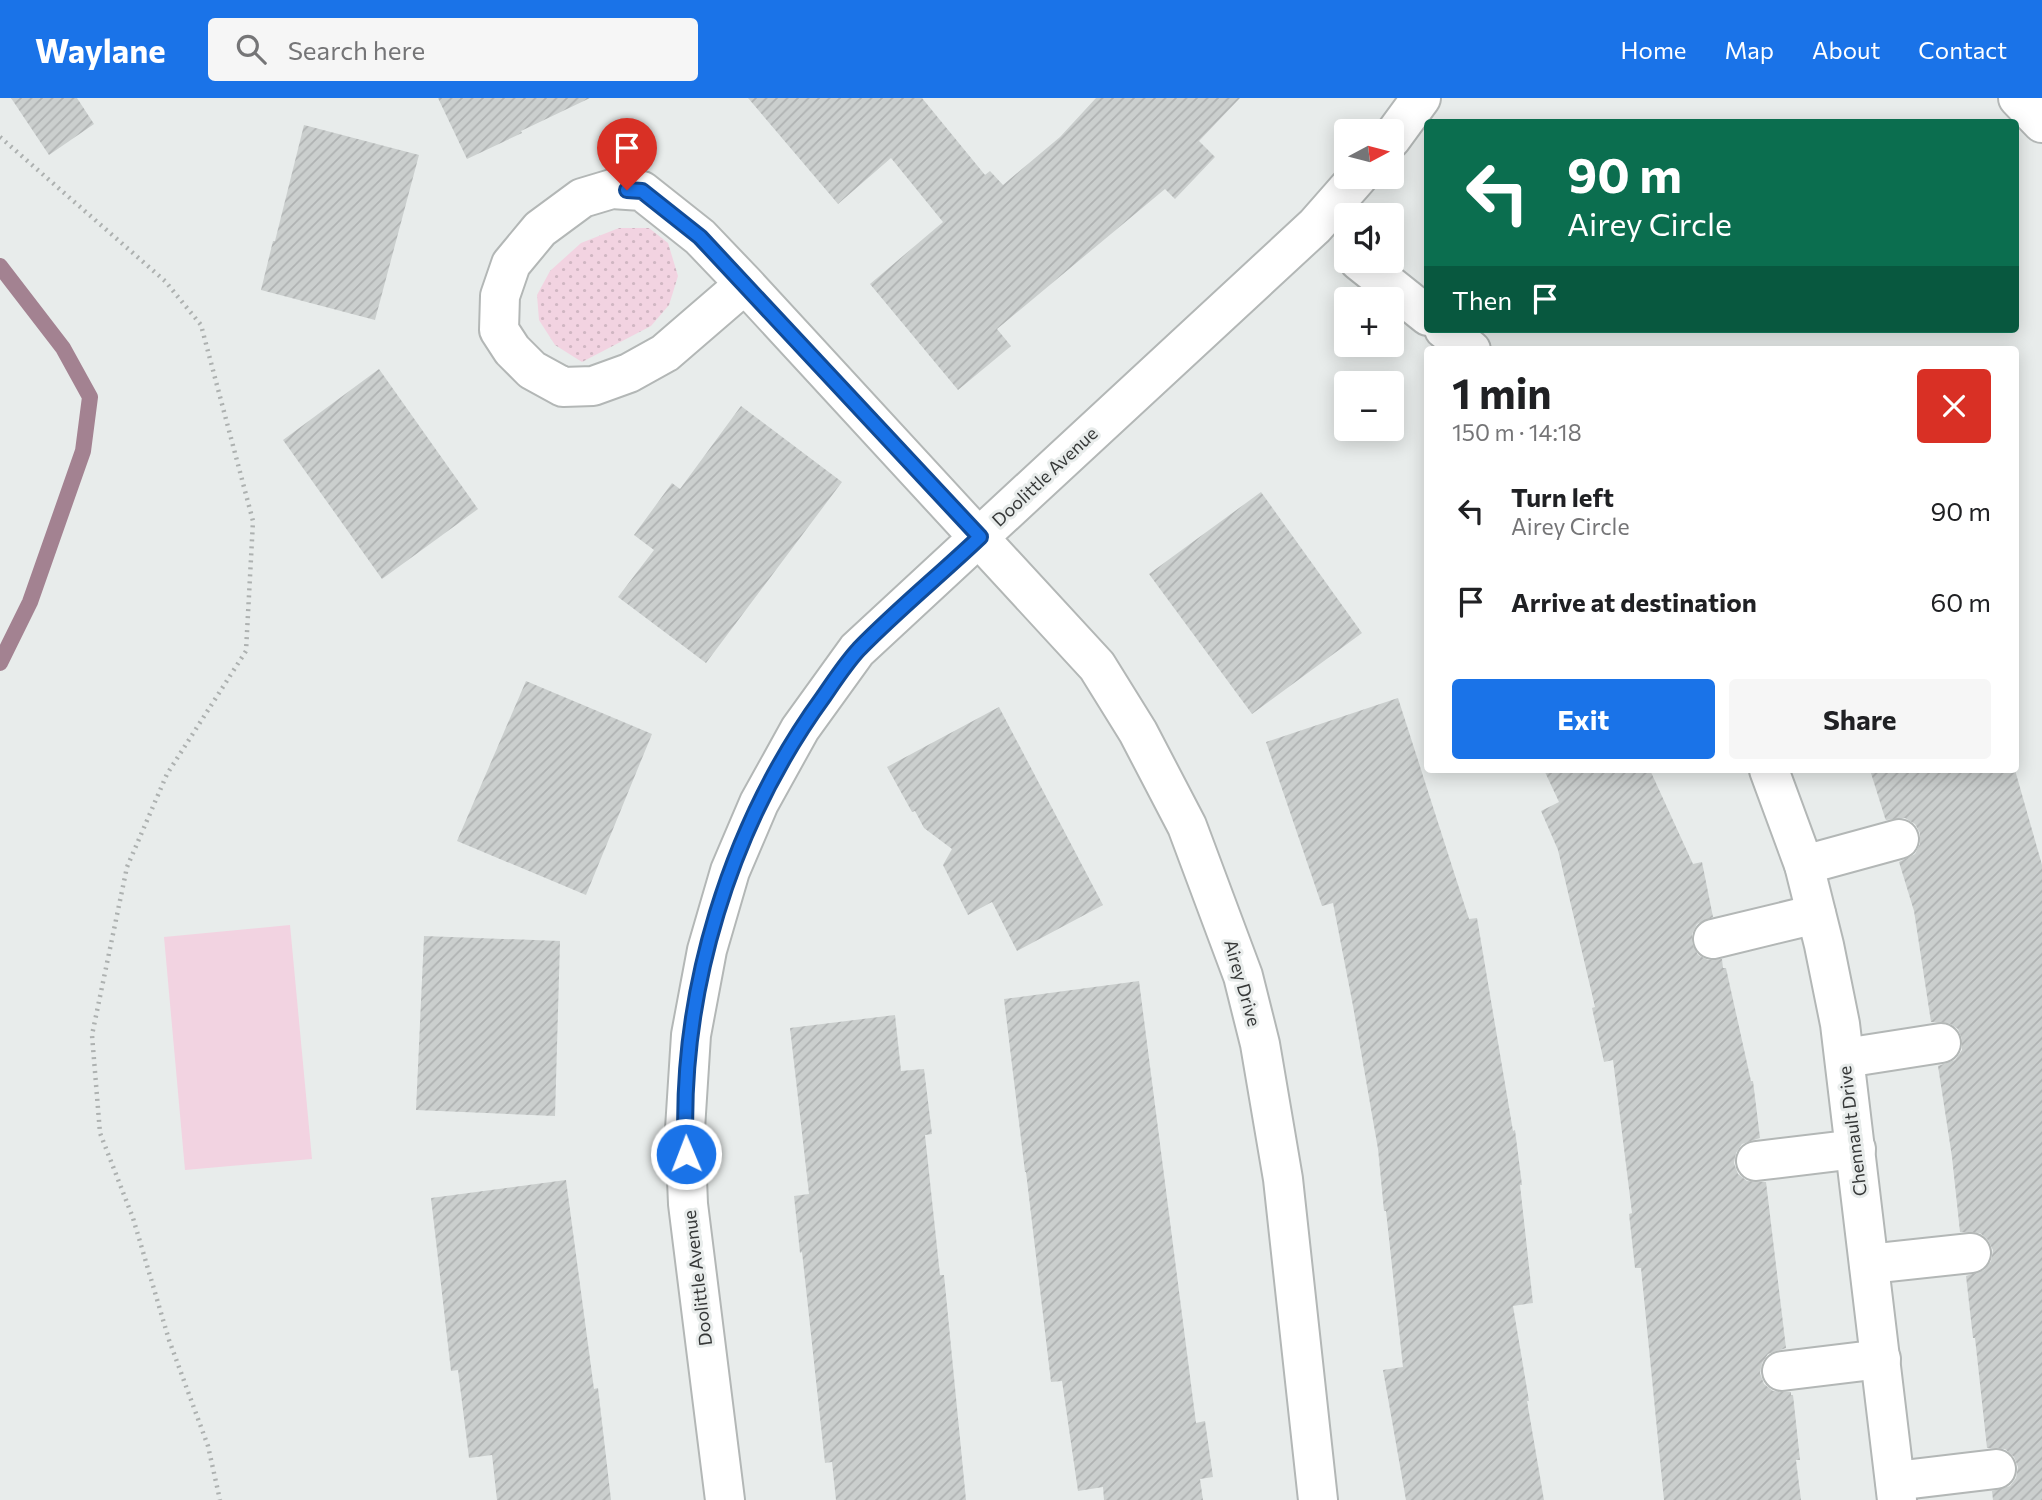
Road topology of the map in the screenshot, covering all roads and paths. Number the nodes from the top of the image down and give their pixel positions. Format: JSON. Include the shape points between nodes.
{"nodes":[{"id":1,"x":1420,"y":98,"type":"edge"},
{"id":2,"x":2018,"y":98,"type":"edge"},
{"id":3,"x":1404,"y":121,"type":"edge"},
{"id":4,"x":2042,"y":123,"type":"edge"},
{"id":5,"x":0,"y":137,"type":"edge"},
{"id":6,"x":1347,"y":189,"type":"edge"},
{"id":7,"x":1315,"y":226,"type":"junction"},
{"id":8,"x":1334,"y":241,"type":"edge"},
{"id":9,"x":1374,"y":273,"type":"edge"},
{"id":10,"x":745,"y":284,"type":"junction"},
{"id":11,"x":1424,"y":313,"type":"edge"},
{"id":12,"x":1449,"y":333,"type":"edge"},
{"id":13,"x":1466,"y":346,"type":"edge"},
{"id":14,"x":980,"y":537,"type":"junction"},
{"id":15,"x":1770,"y":773,"type":"edge"},
{"id":16,"x":1899,"y":839,"type":"dead end"},
{"id":17,"x":1804,"y":865,"type":"junction"},
{"id":18,"x":1816,"y":915,"type":"junction"},
{"id":19,"x":1713,"y":939,"type":"dead end"},
{"id":20,"x":1941,"y":1043,"type":"dead end"},
{"id":21,"x":1845,"y":1058,"type":"junction"},
{"id":22,"x":1856,"y":1149,"type":"junction"},
{"id":23,"x":1756,"y":1161,"type":"dead end"},
{"id":24,"x":1971,"y":1252,"type":"dead end"},
{"id":25,"x":1869,"y":1264,"type":"junction"},
{"id":26,"x":1881,"y":1359,"type":"junction"},
{"id":27,"x":1782,"y":1371,"type":"dead end"},
{"id":28,"x":1996,"y":1469,"type":"dead end"},
{"id":29,"x":1896,"y":1491,"type":"edge"},
{"id":30,"x":220,"y":1500,"type":"edge"},
{"id":31,"x":725,"y":1500,"type":"edge"},
{"id":32,"x":1318,"y":1500,"type":"edge"}],
"edges":[{"from":1,"to":3,"type":"street"},
{"from":2,"to":4,"type":"street"},
{"from":5,"to":30,"type":"path","via":[[165,281],[201,325],[253,521],[247,651],[167,774],[127,867],[92,1035],[100,1133],[208,1446]]},
{"from":6,"to":7,"type":"street","name":"Doolittle Avenue"},
{"from":7,"to":8,"type":"street"},
{"from":7,"to":14,"type":"street","name":"Doolittle Avenue"},
{"from":9,"to":11,"type":"street"},
{"from":10,"to":10,"type":"street","via":[[700,237],[642,191],[612,189],[582,198],[540,229],[511,264],[500,296],[499,330],[532,370],[563,387],[593,386],[665,353]]},
{"from":10,"to":14,"type":"street","name":"Airey Drive"},
{"from":12,"to":13,"type":"street"},
{"from":14,"to":31,"type":"street","name":"Doolittle Avenue","via":[[857,650],[800,729],[759,803],[730,871],[707,950],[691,1035],[685,1129],[688,1204]]},
{"from":14,"to":32,"type":"street","name":"Airey Drive","via":[[1097,666],[1138,732],[1187,826],[1243,976],[1283,1179]]},
{"from":15,"to":17,"type":"street","name":"Chennault Drive"},
{"from":16,"to":17,"type":"street"},
{"from":17,"to":18,"type":"street","name":"Chennault Drive"},
{"from":18,"to":19,"type":"street"},
{"from":18,"to":21,"type":"street","name":"Chennault Drive"},
{"from":20,"to":21,"type":"street"},
{"from":21,"to":22,"type":"street","name":"Chennault Drive"},
{"from":22,"to":23,"type":"street"},
{"from":22,"to":25,"type":"street","name":"Chennault Drive"},
{"from":24,"to":25,"type":"street"},
{"from":25,"to":26,"type":"street","name":"Chennault Drive"},
{"from":26,"to":27,"type":"street"},
{"from":26,"to":29,"type":"street","name":"Chennault Drive"},
{"from":28,"to":29,"type":"street"}]}
